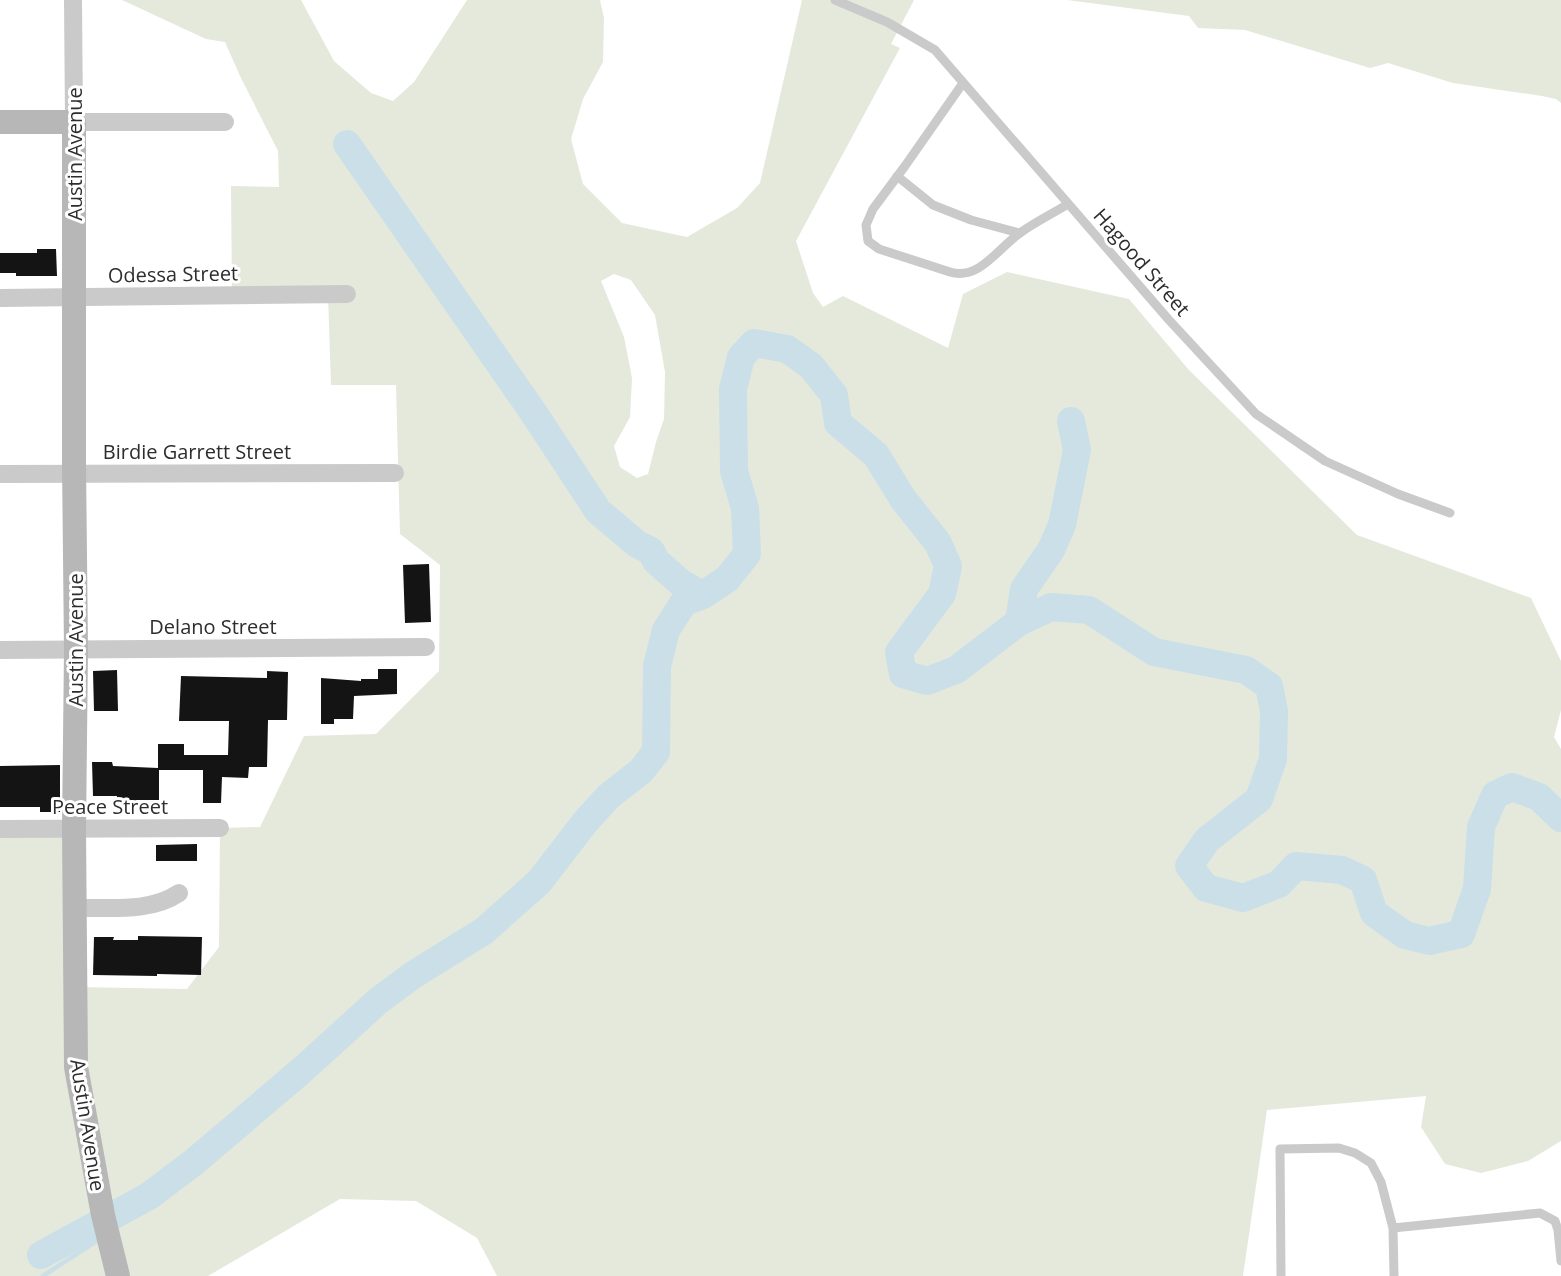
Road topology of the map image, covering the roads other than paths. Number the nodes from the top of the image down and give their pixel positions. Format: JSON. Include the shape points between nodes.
{"nodes":[{"id":1,"x":73,"y":0,"type":"edge"},
{"id":2,"x":835,"y":0,"type":"edge"},
{"id":3,"x":963,"y":83,"type":"junction"},
{"id":4,"x":0,"y":122,"type":"edge"},
{"id":5,"x":74,"y":122,"type":"junction"},
{"id":6,"x":225,"y":122,"type":"dead end"},
{"id":7,"x":897,"y":176,"type":"junction"},
{"id":8,"x":1068,"y":204,"type":"junction"},
{"id":9,"x":1019,"y":233,"type":"junction"},
{"id":10,"x":347,"y":294,"type":"dead end"},
{"id":11,"x":74,"y":297,"type":"junction"},
{"id":12,"x":0,"y":298,"type":"edge"},
{"id":13,"x":395,"y":473,"type":"dead end"},
{"id":14,"x":0,"y":474,"type":"edge"},
{"id":15,"x":74,"y":474,"type":"junction"},
{"id":16,"x":1450,"y":513,"type":"dead end"},
{"id":17,"x":426,"y":647,"type":"dead end"},
{"id":18,"x":0,"y":650,"type":"edge"},
{"id":19,"x":76,"y":650,"type":"junction"},
{"id":20,"x":220,"y":828,"type":"dead end"},
{"id":21,"x":0,"y":829,"type":"edge"},
{"id":22,"x":74,"y":829,"type":"junction"},
{"id":23,"x":179,"y":893,"type":"dead end"},
{"id":24,"x":75,"y":908,"type":"junction"},
{"id":25,"x":1393,"y":1228,"type":"junction"},
{"id":26,"x":1561,"y":1261,"type":"edge"},
{"id":27,"x":118,"y":1276,"type":"edge"},
{"id":28,"x":1281,"y":1276,"type":"edge"},
{"id":29,"x":1394,"y":1276,"type":"edge"}],
"edges":[{"from":1,"to":5,"type":"street","name":"Austin Avenue"},
{"from":2,"to":3,"type":"lane","name":"Hagood Street","via":[[887,22],[934,50]]},
{"from":3,"to":7,"type":"lane"},
{"from":3,"to":8,"type":"lane","name":"Hagood Street"},
{"from":4,"to":5,"type":"street"},
{"from":5,"to":6,"type":"street"},
{"from":5,"to":11,"type":"street","name":"Austin Avenue"},
{"from":7,"to":9,"type":"lane","via":[[933,205]]},
{"from":7,"to":9,"type":"lane","via":[[866,225],[868,241],[879,249],[959,275],[982,266]]},
{"from":8,"to":9,"type":"lane"},
{"from":8,"to":16,"type":"lane","name":"Hagood Street","via":[[1256,414],[1325,461]]},
{"from":10,"to":11,"type":"street","name":"Odessa Street"},
{"from":11,"to":12,"type":"street","name":"Odessa Street"},
{"from":11,"to":15,"type":"street","name":"Austin Avenue"},
{"from":13,"to":15,"type":"street","name":"Birdie Garrett Street"},
{"from":14,"to":15,"type":"street","name":"Birdie Garrett Street"},
{"from":15,"to":19,"type":"street","name":"Austin Avenue"},
{"from":17,"to":19,"type":"street","name":"Delano Street"},
{"from":18,"to":19,"type":"street","name":"Delano Street"},
{"from":19,"to":22,"type":"street","name":"Austin Avenue"},
{"from":20,"to":22,"type":"street","name":"Peace Street"},
{"from":21,"to":22,"type":"street","name":"Peace Street"},
{"from":22,"to":24,"type":"street","name":"Austin Avenue"},
{"from":23,"to":24,"type":"street","via":[[169,900],[137,907]]},
{"from":24,"to":27,"type":"street","name":"Austin Avenue","via":[[76,1066]]},
{"from":25,"to":26,"type":"lane","via":[[1540,1213],[1555,1221]]},
{"from":25,"to":28,"type":"lane","via":[[1381,1182],[1371,1163],[1339,1148],[1280,1149]]},
{"from":25,"to":29,"type":"lane"}]}
